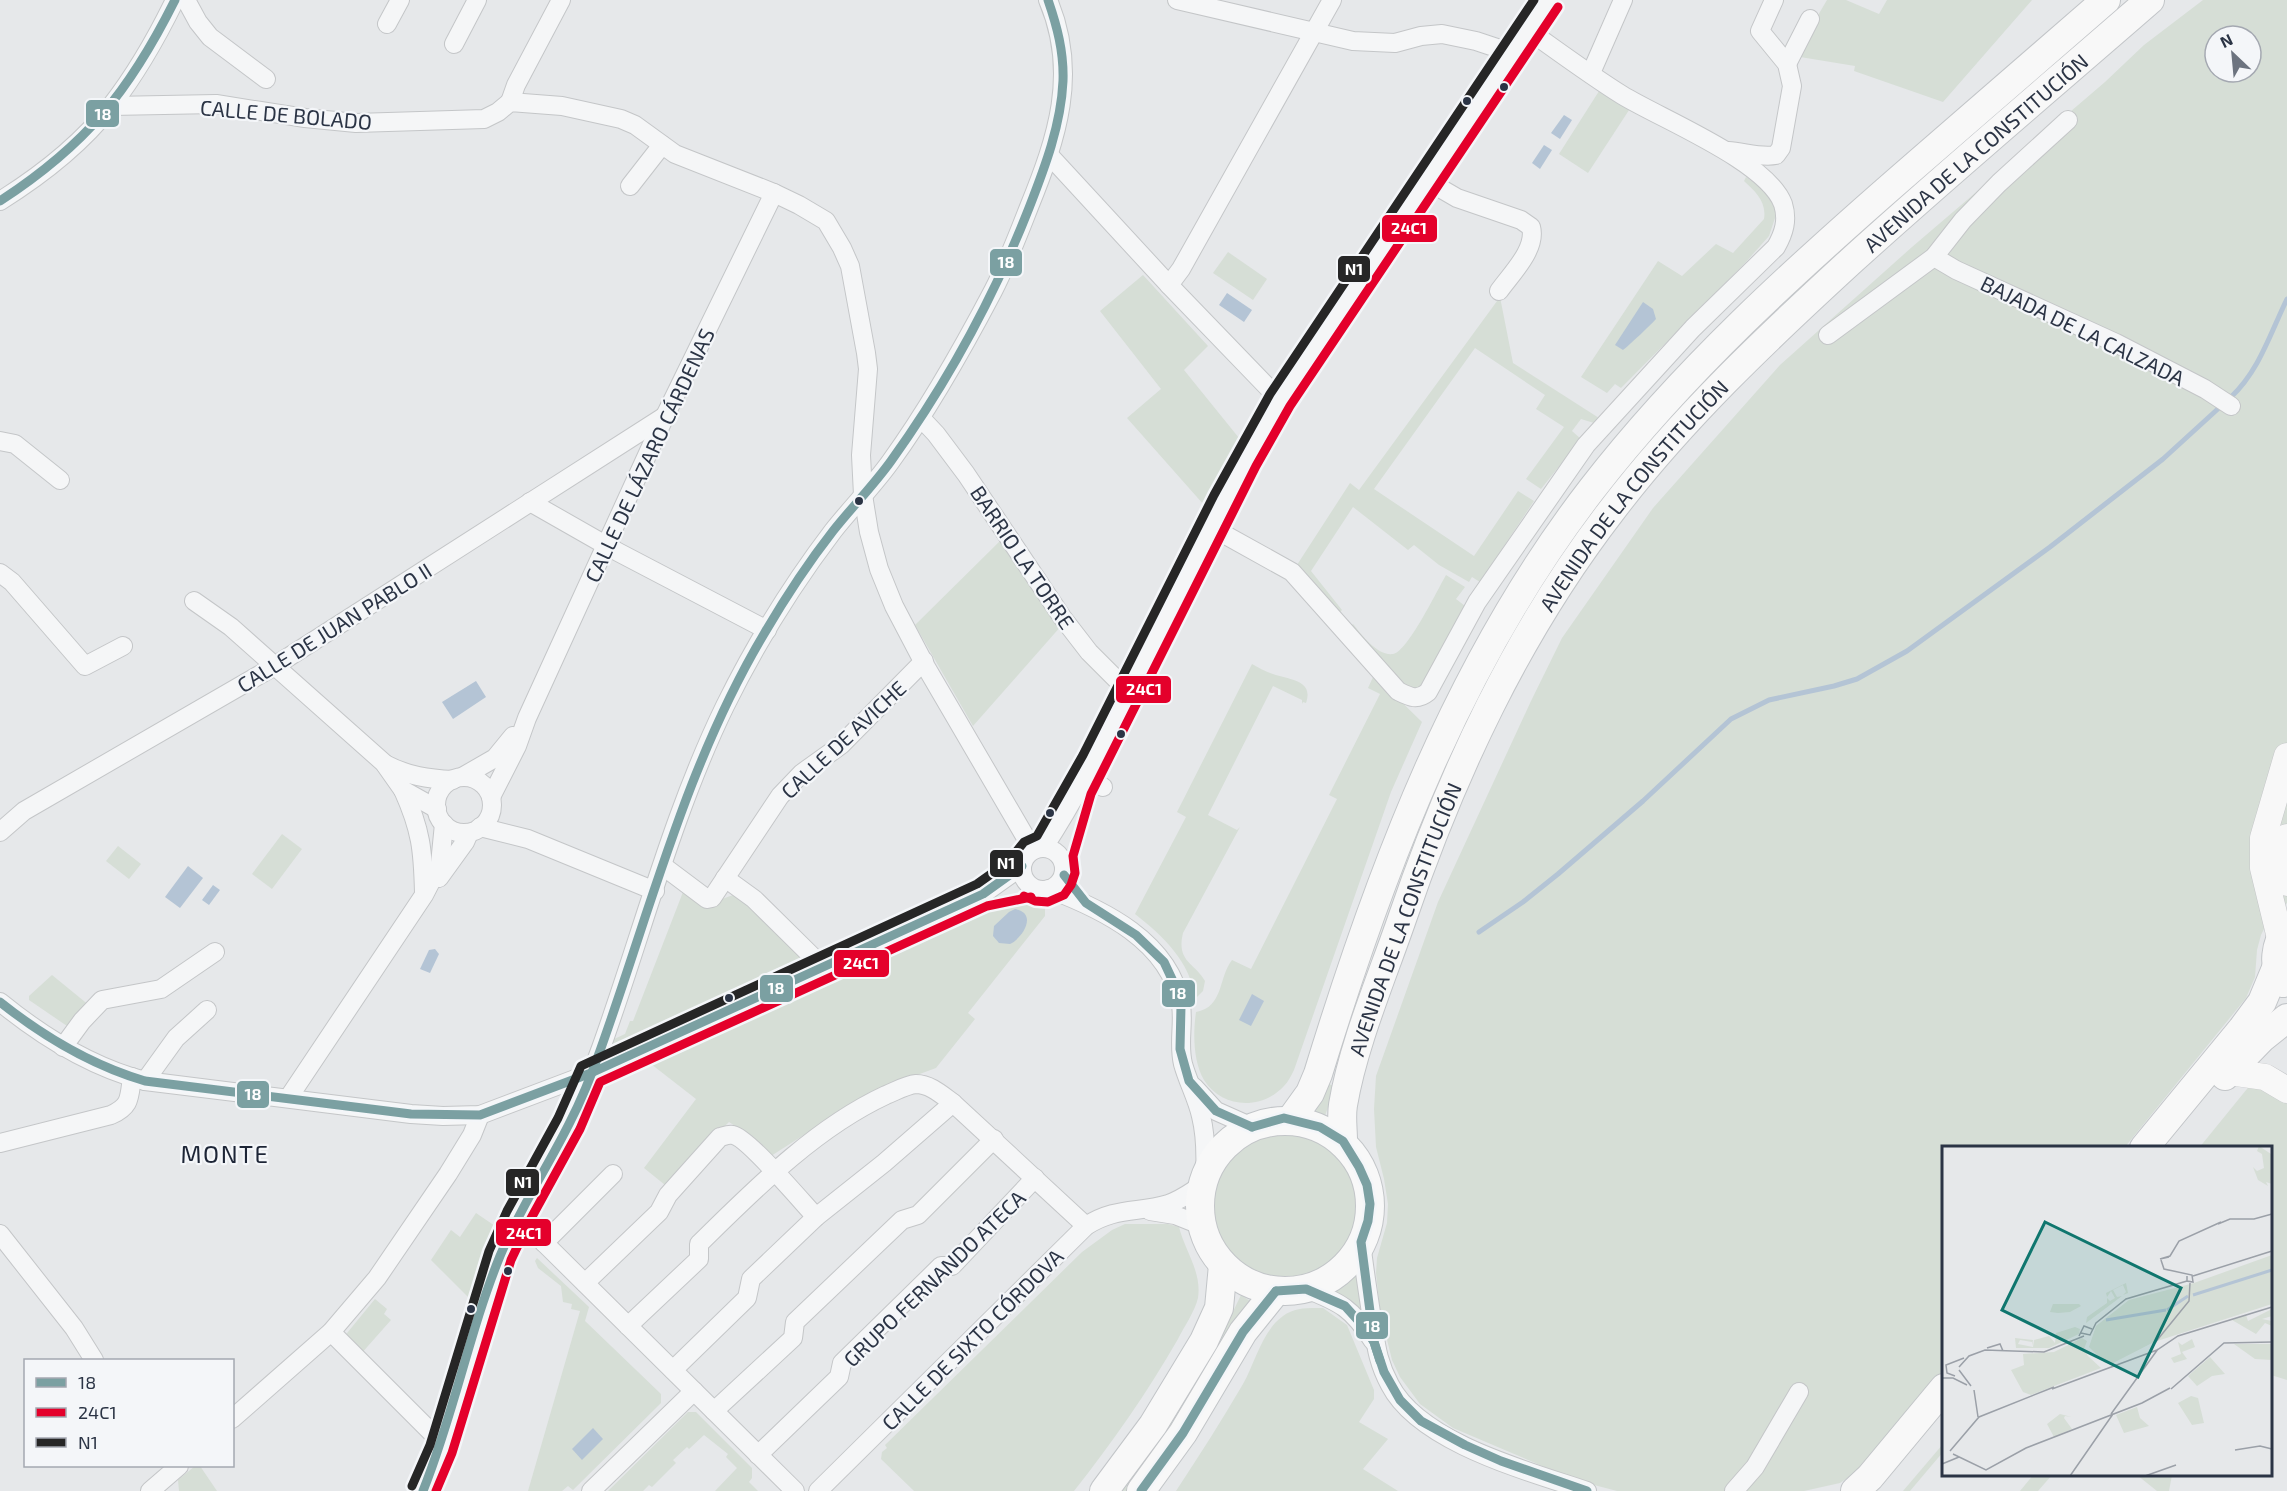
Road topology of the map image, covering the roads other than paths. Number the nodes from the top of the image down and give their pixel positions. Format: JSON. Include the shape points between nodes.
{"nodes":[{"id":1,"x":176,"y":0,"type":"edge"},
{"id":2,"x":186,"y":0,"type":"edge"},
{"id":3,"x":400,"y":0,"type":"edge"},
{"id":4,"x":477,"y":0,"type":"edge"},
{"id":5,"x":561,"y":0,"type":"edge"},
{"id":6,"x":1048,"y":0,"type":"edge"},
{"id":7,"x":1177,"y":0,"type":"edge"},
{"id":8,"x":1332,"y":0,"type":"edge"},
{"id":9,"x":1548,"y":0,"type":"edge"},
{"id":10,"x":1623,"y":0,"type":"edge"},
{"id":11,"x":1774,"y":0,"type":"edge"},
{"id":12,"x":2106,"y":0,"type":"edge"},
{"id":13,"x":2150,"y":0,"type":"edge"},
{"id":14,"x":1810,"y":19,"type":"dead end"},
{"id":15,"x":387,"y":24,"type":"dead end"},
{"id":16,"x":1528,"y":30,"type":"junction"},
{"id":17,"x":1315,"y":33,"type":"junction"},
{"id":18,"x":454,"y":44,"type":"dead end"},
{"id":19,"x":1512,"y":53,"type":"junction"},
{"id":20,"x":1787,"y":64,"type":"junction"},
{"id":21,"x":1591,"y":73,"type":"junction"},
{"id":22,"x":266,"y":79,"type":"dead end"},
{"id":23,"x":510,"y":102,"type":"junction"},
{"id":24,"x":111,"y":106,"type":"junction"},
{"id":25,"x":2068,"y":120,"type":"dead end"},
{"id":26,"x":662,"y":145,"type":"junction"},
{"id":27,"x":1727,"y":151,"type":"junction"},
{"id":28,"x":1050,"y":156,"type":"junction"},
{"id":29,"x":1426,"y":180,"type":"junction"},
{"id":30,"x":630,"y":186,"type":"dead end"},
{"id":31,"x":774,"y":193,"type":"junction"},
{"id":32,"x":0,"y":201,"type":"edge"},
{"id":33,"x":1934,"y":256,"type":"junction"},
{"id":34,"x":1169,"y":285,"type":"junction"},
{"id":35,"x":1499,"y":291,"type":"dead end"},
{"id":36,"x":1828,"y":335,"type":"dead end"},
{"id":37,"x":1280,"y":400,"type":"junction"},
{"id":38,"x":2231,"y":406,"type":"dead end"},
{"id":39,"x":665,"y":416,"type":"junction"},
{"id":40,"x":921,"y":418,"type":"junction"},
{"id":41,"x":0,"y":441,"type":"edge"},
{"id":42,"x":60,"y":480,"type":"dead end"},
{"id":43,"x":863,"y":495,"type":"junction"},
{"id":44,"x":530,"y":502,"type":"junction"},
{"id":45,"x":1211,"y":527,"type":"junction"},
{"id":46,"x":606,"y":545,"type":"junction"},
{"id":47,"x":0,"y":573,"type":"edge"},
{"id":48,"x":194,"y":601,"type":"dead end"},
{"id":49,"x":766,"y":630,"type":"junction"},
{"id":50,"x":123,"y":646,"type":"dead end"},
{"id":51,"x":924,"y":661,"type":"junction"},
{"id":52,"x":273,"y":667,"type":"junction"},
{"id":53,"x":1129,"y":692,"type":"junction"},
{"id":54,"x":527,"y":718,"type":"junction"},
{"id":55,"x":2287,"y":756,"type":"edge"},
{"id":56,"x":384,"y":763,"type":"junction"},
{"id":57,"x":458,"y":778,"type":"junction"},
{"id":58,"x":1083,"y":784,"type":"junction"},
{"id":59,"x":1103,"y":787,"type":"dead end"},
{"id":60,"x":403,"y":789,"type":"junction"},
{"id":61,"x":492,"y":802,"type":"junction"},
{"id":62,"x":440,"y":816,"type":"junction"},
{"id":63,"x":475,"y":830,"type":"junction"},
{"id":64,"x":0,"y":832,"type":"edge"},
{"id":65,"x":2287,"y":837,"type":"edge"},
{"id":66,"x":528,"y":839,"type":"junction"},
{"id":67,"x":1046,"y":851,"type":"junction"},
{"id":68,"x":663,"y":866,"type":"junction"},
{"id":69,"x":1022,"y":866,"type":"junction"},
{"id":70,"x":1064,"y":875,"type":"junction"},
{"id":71,"x":725,"y":878,"type":"junction"},
{"id":72,"x":2287,"y":883,"type":"edge"},
{"id":73,"x":1029,"y":885,"type":"junction"},
{"id":74,"x":1049,"y":889,"type":"junction"},
{"id":75,"x":655,"y":891,"type":"junction"},
{"id":76,"x":983,"y":894,"type":"junction"},
{"id":77,"x":424,"y":895,"type":"junction"},
{"id":78,"x":1086,"y":903,"type":"junction"},
{"id":79,"x":2284,"y":933,"type":"edge"},
{"id":80,"x":215,"y":952,"type":"dead end"},
{"id":81,"x":823,"y":967,"type":"junction"},
{"id":82,"x":2282,"y":978,"type":"edge"},
{"id":83,"x":0,"y":1002,"type":"edge"},
{"id":84,"x":207,"y":1010,"type":"dead end"},
{"id":85,"x":2287,"y":1018,"type":"edge"},
{"id":86,"x":63,"y":1047,"type":"junction"},
{"id":87,"x":2229,"y":1072,"type":"junction"},
{"id":88,"x":591,"y":1073,"type":"junction"},
{"id":89,"x":138,"y":1079,"type":"junction"},
{"id":90,"x":1189,"y":1081,"type":"junction"},
{"id":91,"x":2287,"y":1090,"type":"edge"},
{"id":92,"x":289,"y":1097,"type":"junction"},
{"id":93,"x":953,"y":1103,"type":"junction"},
{"id":94,"x":480,"y":1115,"type":"junction"},
{"id":95,"x":1292,"y":1118,"type":"junction"},
{"id":96,"x":1252,"y":1127,"type":"junction"},
{"id":97,"x":994,"y":1139,"type":"junction"},
{"id":98,"x":1343,"y":1141,"type":"junction"},
{"id":99,"x":0,"y":1143,"type":"edge"},
{"id":100,"x":2146,"y":1146,"type":"edge"},
{"id":101,"x":2164,"y":1146,"type":"edge"},
{"id":102,"x":775,"y":1171,"type":"junction"},
{"id":103,"x":613,"y":1174,"type":"dead end"},
{"id":104,"x":1035,"y":1178,"type":"junction"},
{"id":105,"x":1204,"y":1180,"type":"junction"},
{"id":106,"x":1139,"y":1209,"type":"junction"},
{"id":107,"x":816,"y":1216,"type":"junction"},
{"id":108,"x":518,"y":1217,"type":"junction"},
{"id":109,"x":1200,"y":1225,"type":"junction"},
{"id":110,"x":1086,"y":1226,"type":"junction"},
{"id":111,"x":0,"y":1234,"type":"edge"},
{"id":112,"x":1361,"y":1242,"type":"junction"},
{"id":113,"x":544,"y":1243,"type":"junction"},
{"id":114,"x":1223,"y":1265,"type":"junction"},
{"id":115,"x":585,"y":1283,"type":"junction"},
{"id":116,"x":1306,"y":1289,"type":"junction"},
{"id":117,"x":1276,"y":1291,"type":"junction"},
{"id":118,"x":628,"y":1326,"type":"junction"},
{"id":119,"x":330,"y":1332,"type":"junction"},
{"id":120,"x":1374,"y":1342,"type":"junction"},
{"id":121,"x":93,"y":1359,"type":"edge"},
{"id":122,"x":673,"y":1370,"type":"junction"},
{"id":123,"x":1942,"y":1390,"type":"edge"},
{"id":124,"x":694,"y":1391,"type":"junction"},
{"id":125,"x":1799,"y":1392,"type":"dead end"},
{"id":126,"x":714,"y":1411,"type":"junction"},
{"id":127,"x":1942,"y":1414,"type":"edge"},
{"id":128,"x":234,"y":1417,"type":"edge"},
{"id":129,"x":444,"y":1438,"type":"junction"},
{"id":130,"x":758,"y":1455,"type":"junction"},
{"id":131,"x":178,"y":1467,"type":"edge"},
{"id":132,"x":158,"y":1482,"type":"edge"},
{"id":133,"x":423,"y":1491,"type":"edge"},
{"id":134,"x":591,"y":1491,"type":"edge"},
{"id":135,"x":795,"y":1491,"type":"edge"},
{"id":136,"x":818,"y":1491,"type":"edge"},
{"id":137,"x":1104,"y":1491,"type":"edge"},
{"id":138,"x":1141,"y":1491,"type":"edge"},
{"id":139,"x":1587,"y":1491,"type":"edge"},
{"id":140,"x":1734,"y":1491,"type":"edge"},
{"id":141,"x":1855,"y":1491,"type":"edge"},
{"id":142,"x":1878,"y":1491,"type":"edge"}],
"edges":[{"from":1,"to":24,"type":"street"},
{"from":2,"to":22,"type":"street","name":"CALLE DE BOLADO","via":[[210,37]]},
{"from":3,"to":15,"type":"street"},
{"from":4,"to":18,"type":"street"},
{"from":5,"to":23,"type":"street"},
{"from":6,"to":28,"type":"street","via":[[1061,41],[1063,64]]},
{"from":7,"to":17,"type":"street"},
{"from":8,"to":17,"type":"street"},
{"from":9,"to":16,"type":"street"},
{"from":10,"to":21,"type":"street"},
{"from":11,"to":20,"type":"street","via":[[1760,31]]},
{"from":12,"to":95,"type":"main road","name":"AVENIDA DE LA CONSTITUCIÓN","via":[[1795,272],[1715,349],[1592,490],[1554,541],[1491,641],[1440,742],[1380,891],[1318,1074]]},
{"from":13,"to":98,"type":"main road","name":"AVENIDA DE LA CONSTITUCIÓN","via":[[1886,229],[1764,341],[1650,463],[1576,560],[1492,700],[1435,829],[1348,1084],[1342,1109]]},
{"from":14,"to":20,"type":"street"},
{"from":16,"to":19,"type":"street"},
{"from":16,"to":21,"type":"street"},
{"from":17,"to":19,"type":"street","via":[[1353,41],[1395,43],[1442,34]]},
{"from":17,"to":34,"type":"street"},
{"from":19,"to":29,"type":"street"},
{"from":20,"to":27,"type":"street","via":[[1792,86],[1781,148],[1768,157]]},
{"from":21,"to":27,"type":"street","via":[[1623,95]]},
{"from":23,"to":24,"type":"street","name":"CALLE DE BOLADO","via":[[484,119],[387,123],[305,118],[216,104]]},
{"from":23,"to":26,"type":"street","via":[[562,106],[606,115],[635,125]]},
{"from":24,"to":32,"type":"street","via":[[47,168]]},
{"from":25,"to":33,"type":"street","via":[[1999,183]]},
{"from":26,"to":30,"type":"street"},
{"from":26,"to":31,"type":"street","via":[[675,154]]},
{"from":27,"to":45,"type":"street","via":[[1774,189],[1782,202],[1785,216],[1780,240],[1586,445],[1477,602],[1422,697],[1411,698],[1398,692],[1292,572]]},
{"from":28,"to":34,"type":"street"},
{"from":28,"to":40,"type":"street","via":[[996,286]]},
{"from":29,"to":35,"type":"street","via":[[1457,198],[1531,227],[1533,236],[1528,251]]},
{"from":29,"to":37,"type":"street"},
{"from":31,"to":39,"type":"street","name":"CALLE DE LÁZARO CÁRDENAS"},
{"from":31,"to":43,"type":"street","name":"CALLE DE AVICHE","via":[[826,221],[850,266],[868,369],[861,455]]},
{"from":33,"to":36,"type":"street"},
{"from":33,"to":38,"type":"street","name":"BAJADA DE LA CALZADA","via":[[1956,270],[2116,343]]},
{"from":34,"to":37,"type":"street"},
{"from":37,"to":45,"type":"street"},
{"from":39,"to":44,"type":"street","name":"CALLE DE JUAN PABLO II"},
{"from":39,"to":46,"type":"street","name":"CALLE DE LÁZARO CÁRDENAS"},
{"from":40,"to":43,"type":"street"},
{"from":40,"to":53,"type":"street","name":"BARRIO LA TORRE","via":[[966,474],[1062,617],[1089,652]]},
{"from":41,"to":42,"type":"street","via":[[15,444]]},
{"from":43,"to":49,"type":"street"},
{"from":43,"to":51,"type":"street","name":"CALLE DE AVICHE","via":[[879,569]]},
{"from":44,"to":46,"type":"street"},
{"from":44,"to":52,"type":"street","name":"CALLE DE JUAN PABLO II"},
{"from":45,"to":53,"type":"street"},
{"from":46,"to":49,"type":"street"},
{"from":46,"to":54,"type":"street","name":"CALLE DE LÁZARO CÁRDENAS"},
{"from":47,"to":50,"type":"street","via":[[85,666]]},
{"from":48,"to":52,"type":"street","via":[[231,627]]},
{"from":49,"to":68,"type":"street","via":[[697,767]]},
{"from":51,"to":67,"type":"street","name":"CALLE DE AVICHE"},
{"from":51,"to":71,"type":"street","name":"CALLE DE AVICHE","via":[[841,745],[802,773],[780,796]]},
{"from":52,"to":56,"type":"street"},
{"from":52,"to":64,"type":"street","name":"CALLE DE JUAN PABLO II","via":[[24,811]]},
{"from":53,"to":58,"type":"street"},
{"from":54,"to":57,"type":"street","name":"CALLE DE LÁZARO CÁRDENAS","via":[[495,758]]},
{"from":54,"to":61,"type":"street","name":"CALLE DE LÁZARO CÁRDENAS"},
{"from":55,"to":79,"type":"main road","via":[[2263,838],[2263,868]]},
{"from":56,"to":57,"type":"street","via":[[428,779]]},
{"from":56,"to":60,"type":"street"},
{"from":57,"to":61,"type":"street","via":[[480,782]]},
{"from":57,"to":62,"type":"street","via":[[440,792]]},
{"from":58,"to":59,"type":"street"},
{"from":58,"to":67,"type":"street"},
{"from":60,"to":62,"type":"street"},
{"from":60,"to":77,"type":"street","via":[[421,839]]},
{"from":61,"to":63,"type":"street","via":[[490,815]]},
{"from":61,"to":66,"type":"street","via":[[506,823]]},
{"from":62,"to":63,"type":"street","via":[[451,830]]},
{"from":62,"to":77,"type":"street","via":[[440,864]]},
{"from":63,"to":66,"type":"street"},
{"from":63,"to":77,"type":"street"},
{"from":65,"to":72,"type":"main road","via":[[2282,854]]},
{"from":66,"to":75,"type":"street"},
{"from":67,"to":69,"type":"street","via":[[1025,858]]},
{"from":67,"to":70,"type":"street","via":[[1064,865]]},
{"from":68,"to":71,"type":"street","name":"CALLE DE AVICHE","via":[[707,899],[712,898]]},
{"from":68,"to":75,"type":"street"},
{"from":69,"to":73,"type":"street"},
{"from":69,"to":76,"type":"street"},
{"from":70,"to":74,"type":"street","via":[[1059,884]]},
{"from":70,"to":78,"type":"street"},
{"from":71,"to":81,"type":"street","via":[[754,899]]},
{"from":73,"to":74,"type":"street"},
{"from":73,"to":76,"type":"street"},
{"from":74,"to":78,"type":"street"},
{"from":75,"to":88,"type":"street"},
{"from":76,"to":81,"type":"street"},
{"from":77,"to":92,"type":"street"},
{"from":78,"to":90,"type":"street","via":[[1136,934],[1164,962],[1181,1006],[1180,1049]]},
{"from":79,"to":82,"type":"main road","via":[[2276,957]]},
{"from":80,"to":86,"type":"street","via":[[161,989],[102,1000]]},
{"from":81,"to":88,"type":"street"},
{"from":82,"to":100,"type":"main road"},
{"from":83,"to":86,"type":"street"},
{"from":84,"to":89,"type":"street"},
{"from":85,"to":87,"type":"main road"},
{"from":86,"to":89,"type":"street","via":[[104,1068]]},
{"from":87,"to":91,"type":"main road","via":[[2265,1077]]},
{"from":87,"to":101,"type":"main road"},
{"from":88,"to":94,"type":"street"},
{"from":88,"to":108,"type":"street","via":[[570,1123]]},
{"from":89,"to":92,"type":"street"},
{"from":89,"to":99,"type":"street","via":[[123,1110]]},
{"from":90,"to":96,"type":"street","via":[[1216,1110]]},
{"from":90,"to":105,"type":"street","via":[[1206,1141]]},
{"from":92,"to":94,"type":"street","via":[[411,1114]]},
{"from":93,"to":97,"type":"street","name":"GRUPO FERNANDO ATECA"},
{"from":93,"to":102,"type":"street","name":"GRUPO FERNANDO ATECA","via":[[922,1085],[906,1086],[851,1112]]},
{"from":93,"to":107,"type":"street"},
{"from":94,"to":119,"type":"street","via":[[472,1135],[399,1247]]},
{"from":95,"to":96,"type":"main road"},
{"from":95,"to":98,"type":"main road","via":[[1320,1126]]},
{"from":96,"to":105,"type":"main road","via":[[1226,1146],[1212,1162]]},
{"from":97,"to":104,"type":"street","name":"GRUPO FERNANDO ATECA"},
{"from":97,"to":126,"type":"street","via":[[918,1215],[903,1220],[795,1322],[793,1338]]},
{"from":98,"to":112,"type":"main road","via":[[1369,1194],[1368,1221]]},
{"from":102,"to":107,"type":"street"},
{"from":102,"to":115,"type":"street","via":[[735,1135],[720,1137],[668,1195],[659,1212]]},
{"from":102,"to":118,"type":"street","name":"GRUPO FERNANDO ATECA","via":[[699,1244],[699,1259]]},
{"from":103,"to":113,"type":"street"},
{"from":104,"to":110,"type":"street","name":"GRUPO FERNANDO ATECA"},
{"from":104,"to":130,"type":"street","name":"GRUPO FERNANDO ATECA","via":[[952,1266],[941,1266],[849,1355],[842,1363],[839,1377]]},
{"from":105,"to":106,"type":"street","name":"CALLE DE SIXTO CÓRDOVA","via":[[1182,1198]]},
{"from":105,"to":109,"type":"main road"},
{"from":106,"to":109,"type":"street","name":"CALLE DE SIXTO CÓRDOVA","via":[[1174,1215]]},
{"from":106,"to":110,"type":"street","name":"CALLE DE SIXTO CÓRDOVA","via":[[1108,1214]]},
{"from":107,"to":122,"type":"street","via":[[751,1279],[747,1298]]},
{"from":108,"to":113,"type":"street"},
{"from":108,"to":129,"type":"street","via":[[498,1263]]},
{"from":109,"to":114,"type":"main road"},
{"from":110,"to":136,"type":"street","name":"CALLE DE SIXTO CÓRDOVA"},
{"from":111,"to":121,"type":"street","via":[[74,1328]]},
{"from":112,"to":116,"type":"main road","via":[[1338,1272]]},
{"from":112,"to":120,"type":"street"},
{"from":113,"to":115,"type":"street"},
{"from":114,"to":117,"type":"main road","via":[[1239,1279]]},
{"from":114,"to":137,"type":"main road","via":[[1219,1308],[1204,1341],[1153,1425]]},
{"from":115,"to":118,"type":"street"},
{"from":116,"to":117,"type":"main road"},
{"from":116,"to":120,"type":"street","via":[[1345,1306]]},
{"from":117,"to":138,"type":"main road","via":[[1243,1332],[1182,1433]]},
{"from":118,"to":122,"type":"street"},
{"from":119,"to":128,"type":"street"},
{"from":119,"to":129,"type":"street","via":[[432,1433]]},
{"from":120,"to":139,"type":"street","via":[[1391,1387],[1421,1421],[1501,1461]]},
{"from":122,"to":124,"type":"street"},
{"from":123,"to":141,"type":"main road"},
{"from":124,"to":126,"type":"street"},
{"from":124,"to":134,"type":"street"},
{"from":125,"to":140,"type":"street","via":[[1755,1467]]},
{"from":126,"to":130,"type":"street"},
{"from":127,"to":142,"type":"main road"},
{"from":129,"to":133,"type":"street"},
{"from":130,"to":135,"type":"street"},
{"from":131,"to":132,"type":"street"}]}
